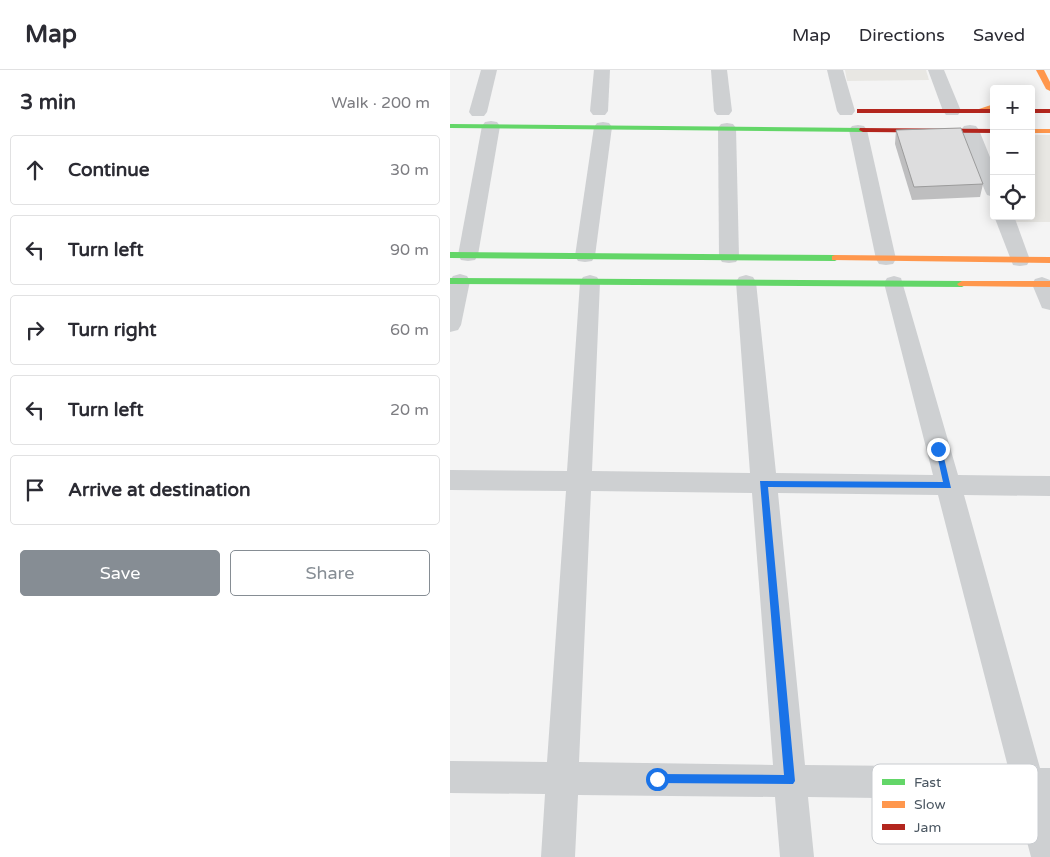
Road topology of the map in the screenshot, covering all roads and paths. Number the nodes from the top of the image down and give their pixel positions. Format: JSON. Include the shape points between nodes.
{"nodes":[{"id":1,"x":488,"y":70,"type":"edge"},
{"id":2,"x":602,"y":70,"type":"edge"},
{"id":3,"x":719,"y":70,"type":"edge"},
{"id":4,"x":835,"y":70,"type":"edge"},
{"id":5,"x":936,"y":70,"type":"edge"},
{"id":6,"x":1040,"y":70,"type":"edge"},
{"id":7,"x":1050,"y":89,"type":"edge"},
{"id":8,"x":990,"y":107,"type":"edge"},
{"id":9,"x":952,"y":110,"type":"junction"},
{"id":10,"x":977,"y":110,"type":"junction"},
{"id":11,"x":990,"y":110,"type":"edge"},
{"id":12,"x":842,"y":111,"type":"joint"},
{"id":13,"x":1035,"y":111,"type":"edge"},
{"id":14,"x":1050,"y":111,"type":"edge"},
{"id":15,"x":481,"y":115,"type":"junction"},
{"id":16,"x":600,"y":115,"type":"junction"},
{"id":17,"x":724,"y":115,"type":"junction"},
{"id":18,"x":450,"y":126,"type":"edge"},
{"id":19,"x":858,"y":130,"type":"junction"},
{"id":20,"x":970,"y":130,"type":"junction"},
{"id":21,"x":990,"y":131,"type":"edge"},
{"id":22,"x":1035,"y":131,"type":"edge"},
{"id":23,"x":1050,"y":131,"type":"edge"},
{"id":24,"x":990,"y":181,"type":"edge"},
{"id":25,"x":1005,"y":220,"type":"edge"},
{"id":26,"x":459,"y":255,"type":"edge"},
{"id":27,"x":729,"y":257,"type":"junction"},
{"id":28,"x":1020,"y":260,"type":"junction"},
{"id":29,"x":1050,"y":260,"type":"edge"},
{"id":30,"x":588,"y":269,"type":"junction"},
{"id":31,"x":890,"y":271,"type":"junction"},
{"id":32,"x":455,"y":281,"type":"edge"},
{"id":33,"x":746,"y":282,"type":"junction"},
{"id":34,"x":1047,"y":291,"type":"edge"},
{"id":35,"x":450,"y":325,"type":"edge"},
{"id":36,"x":450,"y":480,"type":"edge"},
{"id":37,"x":579,"y":482,"type":"junction"},
{"id":38,"x":763,"y":484,"type":"junction"},
{"id":39,"x":948,"y":485,"type":"junction"},
{"id":40,"x":1050,"y":486,"type":"edge"},
{"id":41,"x":1033,"y":764,"type":"edge"},
{"id":42,"x":450,"y":777,"type":"edge"},
{"id":43,"x":562,"y":778,"type":"junction"},
{"id":44,"x":790,"y":781,"type":"junction"},
{"id":45,"x":872,"y":782,"type":"edge"},
{"id":46,"x":1039,"y":784,"type":"edge"},
{"id":47,"x":558,"y":857,"type":"edge"},
{"id":48,"x":796,"y":857,"type":"edge"},
{"id":49,"x":1048,"y":857,"type":"edge"}],
"edges":[{"from":1,"to":15,"type":"street"},
{"from":2,"to":16,"type":"street"},
{"from":3,"to":17,"type":"street"},
{"from":4,"to":12,"type":"street"},
{"from":5,"to":9,"type":"street"},
{"from":6,"to":7,"type":"street"},
{"from":8,"to":10,"type":"street"},
{"from":9,"to":10,"type":"street"},
{"from":9,"to":12,"type":"street"},
{"from":10,"to":11,"type":"street"},
{"from":13,"to":14,"type":"street"},
{"from":15,"to":16,"type":"street"},
{"from":15,"to":18,"type":"street"},
{"from":15,"to":26,"type":"street"},
{"from":16,"to":17,"type":"street"},
{"from":16,"to":30,"type":"street"},
{"from":17,"to":19,"type":"street"},
{"from":17,"to":27,"type":"street"},
{"from":19,"to":20,"type":"street"},
{"from":19,"to":31,"type":"street"},
{"from":20,"to":21,"type":"street"},
{"from":20,"to":24,"type":"street"},
{"from":22,"to":23,"type":"street"},
{"from":25,"to":28,"type":"street"},
{"from":26,"to":30,"type":"street"},
{"from":27,"to":30,"type":"street"},
{"from":27,"to":31,"type":"street"},
{"from":28,"to":29,"type":"street"},
{"from":28,"to":31,"type":"street"},
{"from":30,"to":32,"type":"street"},
{"from":30,"to":33,"type":"street"},
{"from":30,"to":37,"type":"street"},
{"from":31,"to":33,"type":"street"},
{"from":31,"to":34,"type":"street"},
{"from":31,"to":39,"type":"street"},
{"from":32,"to":35,"type":"street"},
{"from":33,"to":38,"type":"street"},
{"from":36,"to":37,"type":"street"},
{"from":37,"to":38,"type":"street"},
{"from":37,"to":43,"type":"street"},
{"from":38,"to":39,"type":"street"},
{"from":38,"to":44,"type":"street"},
{"from":39,"to":40,"type":"street"},
{"from":39,"to":41,"type":"street"},
{"from":42,"to":43,"type":"street"},
{"from":43,"to":44,"type":"street"},
{"from":43,"to":47,"type":"street"},
{"from":44,"to":45,"type":"street"},
{"from":44,"to":48,"type":"street"},
{"from":46,"to":49,"type":"street"}]}
